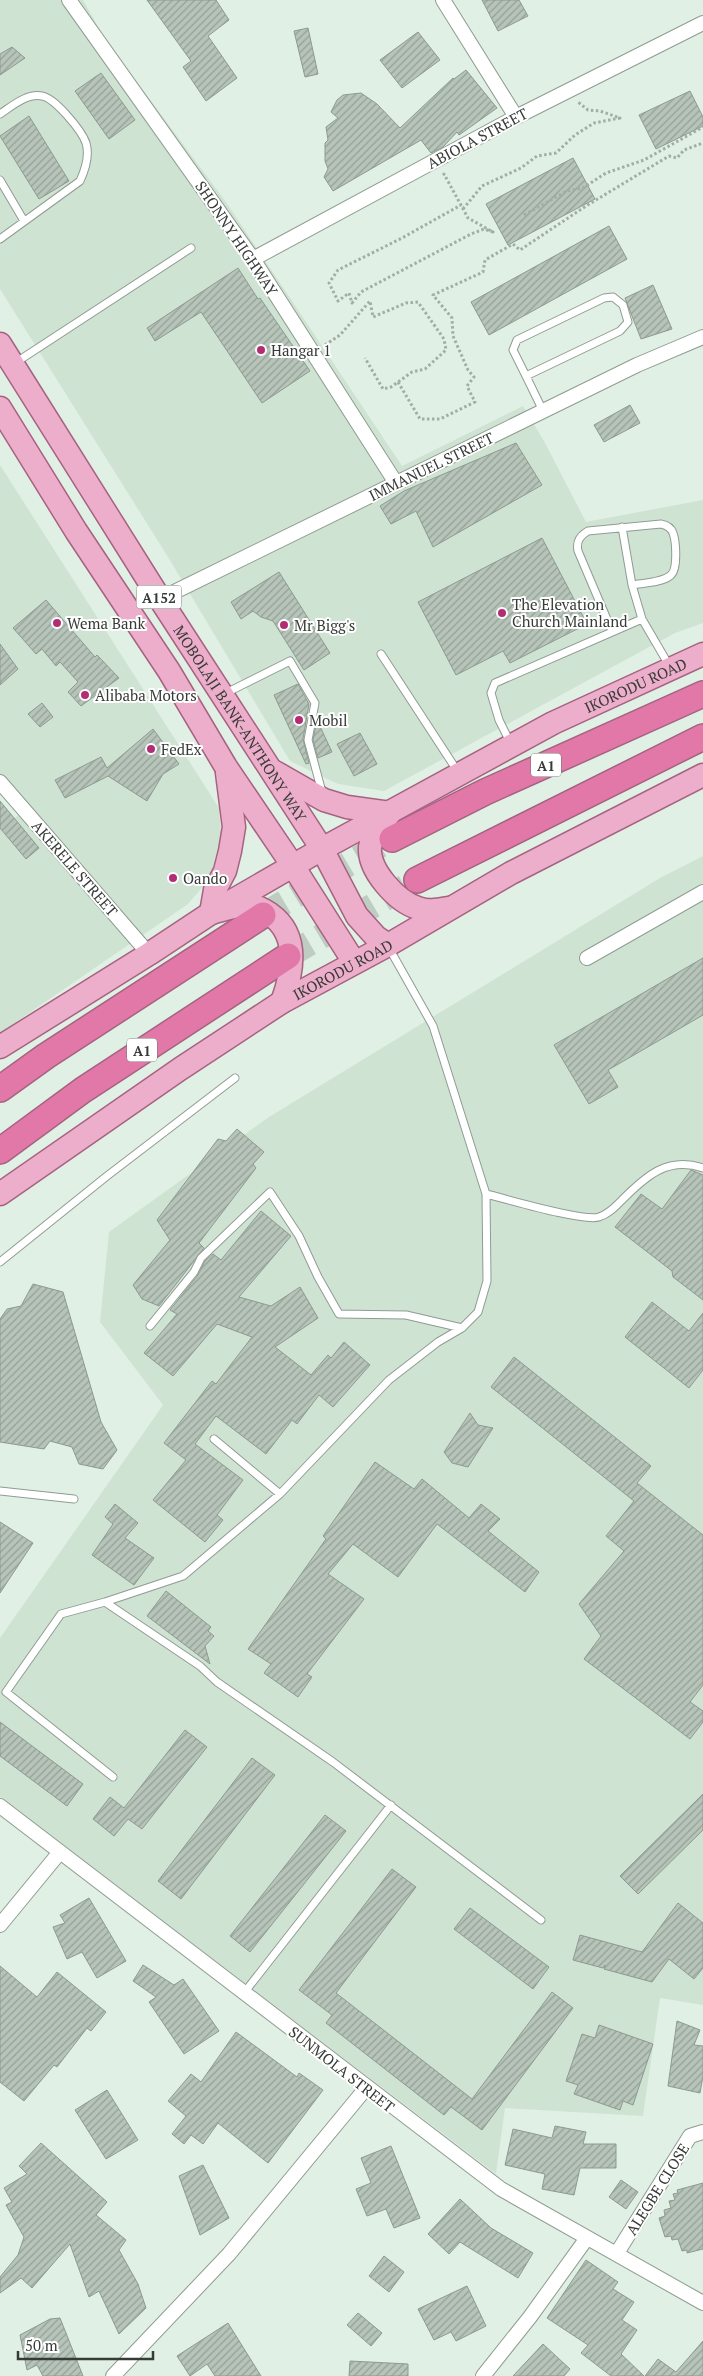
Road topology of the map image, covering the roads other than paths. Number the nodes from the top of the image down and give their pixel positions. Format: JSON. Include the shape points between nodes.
{"nodes":[{"id":1,"x":68,"y":0,"type":"edge"},
{"id":2,"x":443,"y":0,"type":"edge"},
{"id":3,"x":703,"y":23,"type":"edge"},
{"id":4,"x":0,"y":114,"type":"edge"},
{"id":5,"x":516,"y":117,"type":"junction"},
{"id":6,"x":0,"y":180,"type":"edge"},
{"id":7,"x":24,"y":221,"type":"junction"},
{"id":8,"x":0,"y":239,"type":"edge"},
{"id":9,"x":192,"y":248,"type":"dead end"},
{"id":10,"x":253,"y":259,"type":"junction"},
{"id":11,"x":703,"y":337,"type":"edge"},
{"id":12,"x":0,"y":344,"type":"edge"},
{"id":13,"x":12,"y":365,"type":"junction"},
{"id":14,"x":526,"y":376,"type":"junction"},
{"id":15,"x":0,"y":408,"type":"edge"},
{"id":16,"x":543,"y":411,"type":"junction"},
{"id":17,"x":396,"y":483,"type":"junction"},
{"id":18,"x":622,"y":527,"type":"junction"},
{"id":19,"x":632,"y":585,"type":"junction"},
{"id":20,"x":160,"y":599,"type":"junction"},
{"id":21,"x":642,"y":619,"type":"junction"},
{"id":22,"x":612,"y":631,"type":"junction"},
{"id":23,"x":381,"y":654,"type":"dead end"},
{"id":24,"x":703,"y":654,"type":"edge"},
{"id":25,"x":671,"y":669,"type":"junction"},
{"id":26,"x":703,"y":694,"type":"edge"},
{"id":27,"x":222,"y":695,"type":"junction"},
{"id":28,"x":703,"y":737,"type":"edge"},
{"id":29,"x":511,"y":745,"type":"junction"},
{"id":30,"x":226,"y":767,"type":"junction"},
{"id":31,"x":270,"y":768,"type":"junction"},
{"id":32,"x":460,"y":774,"type":"junction"},
{"id":33,"x":703,"y":774,"type":"edge"},
{"id":34,"x":0,"y":782,"type":"edge"},
{"id":35,"x":324,"y":800,"type":"junction"},
{"id":36,"x":390,"y":813,"type":"junction"},
{"id":37,"x":392,"y":839,"type":"tunnel mouth"},
{"id":38,"x":322,"y":849,"type":"junction"},
{"id":39,"x":293,"y":866,"type":"junction"},
{"id":40,"x":417,"y":880,"type":"tunnel mouth"},
{"id":41,"x":703,"y":892,"type":"edge"},
{"id":42,"x":449,"y":908,"type":"junction"},
{"id":43,"x":211,"y":913,"type":"junction"},
{"id":44,"x":263,"y":915,"type":"tunnel mouth"},
{"id":45,"x":388,"y":945,"type":"junction"},
{"id":46,"x":150,"y":954,"type":"junction"},
{"id":47,"x":288,"y":956,"type":"tunnel mouth"},
{"id":48,"x":586,"y":958,"type":"dead end"},
{"id":49,"x":354,"y":962,"type":"junction"},
{"id":50,"x":282,"y":1002,"type":"junction"},
{"id":51,"x":0,"y":1047,"type":"edge"},
{"id":52,"x":235,"y":1078,"type":"dead end"},
{"id":53,"x":0,"y":1089,"type":"edge"},
{"id":54,"x":0,"y":1151,"type":"edge"},
{"id":55,"x":703,"y":1168,"type":"edge"},
{"id":56,"x":0,"y":1194,"type":"edge"},
{"id":57,"x":486,"y":1194,"type":"junction"},
{"id":58,"x":0,"y":1262,"type":"edge"},
{"id":59,"x":150,"y":1326,"type":"dead end"},
{"id":60,"x":462,"y":1328,"type":"junction"},
{"id":61,"x":214,"y":1439,"type":"dead end"},
{"id":62,"x":0,"y":1491,"type":"edge"},
{"id":63,"x":280,"y":1494,"type":"junction"},
{"id":64,"x":74,"y":1499,"type":"dead end"},
{"id":65,"x":105,"y":1602,"type":"junction"},
{"id":66,"x":113,"y":1777,"type":"dead end"},
{"id":67,"x":391,"y":1805,"type":"junction"},
{"id":68,"x":0,"y":1806,"type":"edge"},
{"id":69,"x":60,"y":1852,"type":"junction"},
{"id":70,"x":541,"y":1920,"type":"dead end"},
{"id":71,"x":0,"y":1924,"type":"edge"},
{"id":72,"x":244,"y":1993,"type":"junction"},
{"id":73,"x":367,"y":2087,"type":"junction"},
{"id":74,"x":703,"y":2132,"type":"edge"},
{"id":75,"x":587,"y":2238,"type":"junction"},
{"id":76,"x":617,"y":2254,"type":"junction"},
{"id":77,"x":703,"y":2303,"type":"edge"},
{"id":78,"x":113,"y":2376,"type":"edge"},
{"id":79,"x":483,"y":2376,"type":"edge"}],
"edges":[{"from":1,"to":10,"type":"street","name":"SHONNY HIGHWAY"},
{"from":2,"to":5,"type":"street"},
{"from":3,"to":5,"type":"street","name":"ABIOLA STREET"},
{"from":4,"to":7,"type":"lane","via":[[24,98],[42,96],[60,106],[86,143],[86,166],[80,181]]},
{"from":5,"to":10,"type":"street","name":"ABIOLA STREET"},
{"from":6,"to":7,"type":"lane"},
{"from":7,"to":8,"type":"lane"},
{"from":9,"to":13,"type":"lane"},
{"from":10,"to":17,"type":"street","name":"SHONNY HIGHWAY"},
{"from":11,"to":16,"type":"street","name":"IMMANUEL STREET"},
{"from":12,"to":13,"type":"main road","name":"MOBOLAJI BANK-ANTHONY WAY","number":"A152"},
{"from":13,"to":20,"type":"main road","name":"MOBOLAJI BANK-ANTHONY WAY","number":"A152"},
{"from":14,"to":14,"type":"lane","via":[[514,350],[517,340],[604,298],[613,297],[623,305],[628,322],[620,331]]},
{"from":14,"to":16,"type":"lane"},
{"from":15,"to":30,"type":"main road","name":"MOBOLAJI BANK-ANTHONY WAY","number":"A152","via":[[76,531],[169,671]]},
{"from":16,"to":17,"type":"street","name":"IMMANUEL STREET"},
{"from":17,"to":20,"type":"street","name":"IMMANUEL STREET"},
{"from":18,"to":19,"type":"lane"},
{"from":18,"to":19,"type":"lane","via":[[661,524],[673,532],[676,567],[671,575]]},
{"from":18,"to":22,"type":"lane","via":[[588,531],[580,535],[577,544]]},
{"from":19,"to":21,"type":"lane"},
{"from":20,"to":27,"type":"main road","name":"MOBOLAJI BANK-ANTHONY WAY","number":"A152"},
{"from":21,"to":22,"type":"lane"},
{"from":21,"to":25,"type":"lane"},
{"from":22,"to":29,"type":"lane","via":[[495,682],[490,693]]},
{"from":23,"to":32,"type":"lane"},
{"from":24,"to":25,"type":"main road","name":"IKORODU ROAD"},
{"from":25,"to":29,"type":"main road","name":"IKORODU ROAD"},
{"from":26,"to":37,"type":"highway","number":"A1","via":[[485,792]]},
{"from":27,"to":31,"type":"main road","name":"MOBOLAJI BANK-ANTHONY WAY","number":"A152"},
{"from":27,"to":35,"type":"lane","via":[[290,661],[315,703],[308,740]]},
{"from":28,"to":40,"type":"highway"},
{"from":29,"to":32,"type":"main road","name":"IKORODU ROAD"},
{"from":30,"to":39,"type":"main road","name":"MOBOLAJI BANK-ANTHONY WAY","number":"A152"},
{"from":30,"to":43,"type":"main road","number":"A152","via":[[234,827]]},
{"from":31,"to":35,"type":"main road","number":"A152"},
{"from":31,"to":38,"type":"main road","name":"MOBOLAJI BANK-ANTHONY WAY","number":"A152"},
{"from":32,"to":36,"type":"main road","name":"IKORODU ROAD"},
{"from":33,"to":42,"type":"main road","name":"IKORODU ROAD"},
{"from":34,"to":46,"type":"street","name":"AKERELE STREET"},
{"from":35,"to":36,"type":"main road","number":"A152"},
{"from":36,"to":38,"type":"main road","name":"IKORODU ROAD"},
{"from":36,"to":42,"type":"main road","via":[[376,831],[370,848],[380,877],[392,892],[416,908],[430,911]]},
{"from":38,"to":39,"type":"main road","name":"IKORODU ROAD"},
{"from":38,"to":45,"type":"main road","name":"MOBOLAJI BANK-ANTHONY WAY","number":"A152","via":[[357,916]]},
{"from":39,"to":43,"type":"main road","name":"IKORODU ROAD"},
{"from":39,"to":49,"type":"main road","name":"MOBOLAJI BANK-ANTHONY WAY","number":"A152"},
{"from":41,"to":48,"type":"street"},
{"from":42,"to":45,"type":"main road","name":"IKORODU ROAD"},
{"from":43,"to":46,"type":"main road","name":"IKORODU ROAD"},
{"from":43,"to":50,"type":"main road","via":[[251,904],[283,924],[291,942],[292,964]]},
{"from":44,"to":53,"type":"highway"},
{"from":45,"to":49,"type":"main road","name":"IKORODU ROAD"},
{"from":45,"to":57,"type":"lane","via":[[433,1026]]},
{"from":46,"to":51,"type":"main road","name":"IKORODU ROAD"},
{"from":47,"to":54,"type":"highway","number":"A1","via":[[92,1084]]},
{"from":49,"to":50,"type":"main road","name":"IKORODU ROAD"},
{"from":50,"to":56,"type":"main road","name":"IKORODU ROAD"},
{"from":52,"to":58,"type":"lane"},
{"from":55,"to":57,"type":"lane","via":[[681,1165],[661,1168],[642,1180],[610,1212],[597,1218],[580,1217]]},
{"from":57,"to":60,"type":"lane","via":[[487,1281],[478,1312]]},
{"from":59,"to":60,"type":"lane","via":[[194,1272],[201,1258],[270,1192],[299,1236],[339,1314],[406,1315]]},
{"from":60,"to":63,"type":"lane","via":[[438,1342],[389,1380]]},
{"from":61,"to":63,"type":"lane"},
{"from":62,"to":64,"type":"lane"},
{"from":63,"to":65,"type":"lane","via":[[183,1576]]},
{"from":65,"to":66,"type":"lane","via":[[61,1614],[6,1692]]},
{"from":65,"to":67,"type":"lane","via":[[200,1666],[217,1682]]},
{"from":67,"to":70,"type":"lane"},
{"from":67,"to":72,"type":"lane"},
{"from":68,"to":69,"type":"street","name":"SUNMOLA STREET"},
{"from":69,"to":71,"type":"street"},
{"from":69,"to":72,"type":"street","name":"SUNMOLA STREET"},
{"from":72,"to":73,"type":"street","name":"SUNMOLA STREET"},
{"from":73,"to":75,"type":"street","name":"SUNMOLA STREET","via":[[501,2190]]},
{"from":73,"to":78,"type":"street","via":[[229,2254]]},
{"from":74,"to":76,"type":"street","name":"ALEGBE CLOSE","via":[[690,2136]]},
{"from":75,"to":76,"type":"street","name":"SUNMOLA STREET"},
{"from":75,"to":79,"type":"street"},
{"from":76,"to":77,"type":"street","name":"SUNMOLA STREET"}]}
